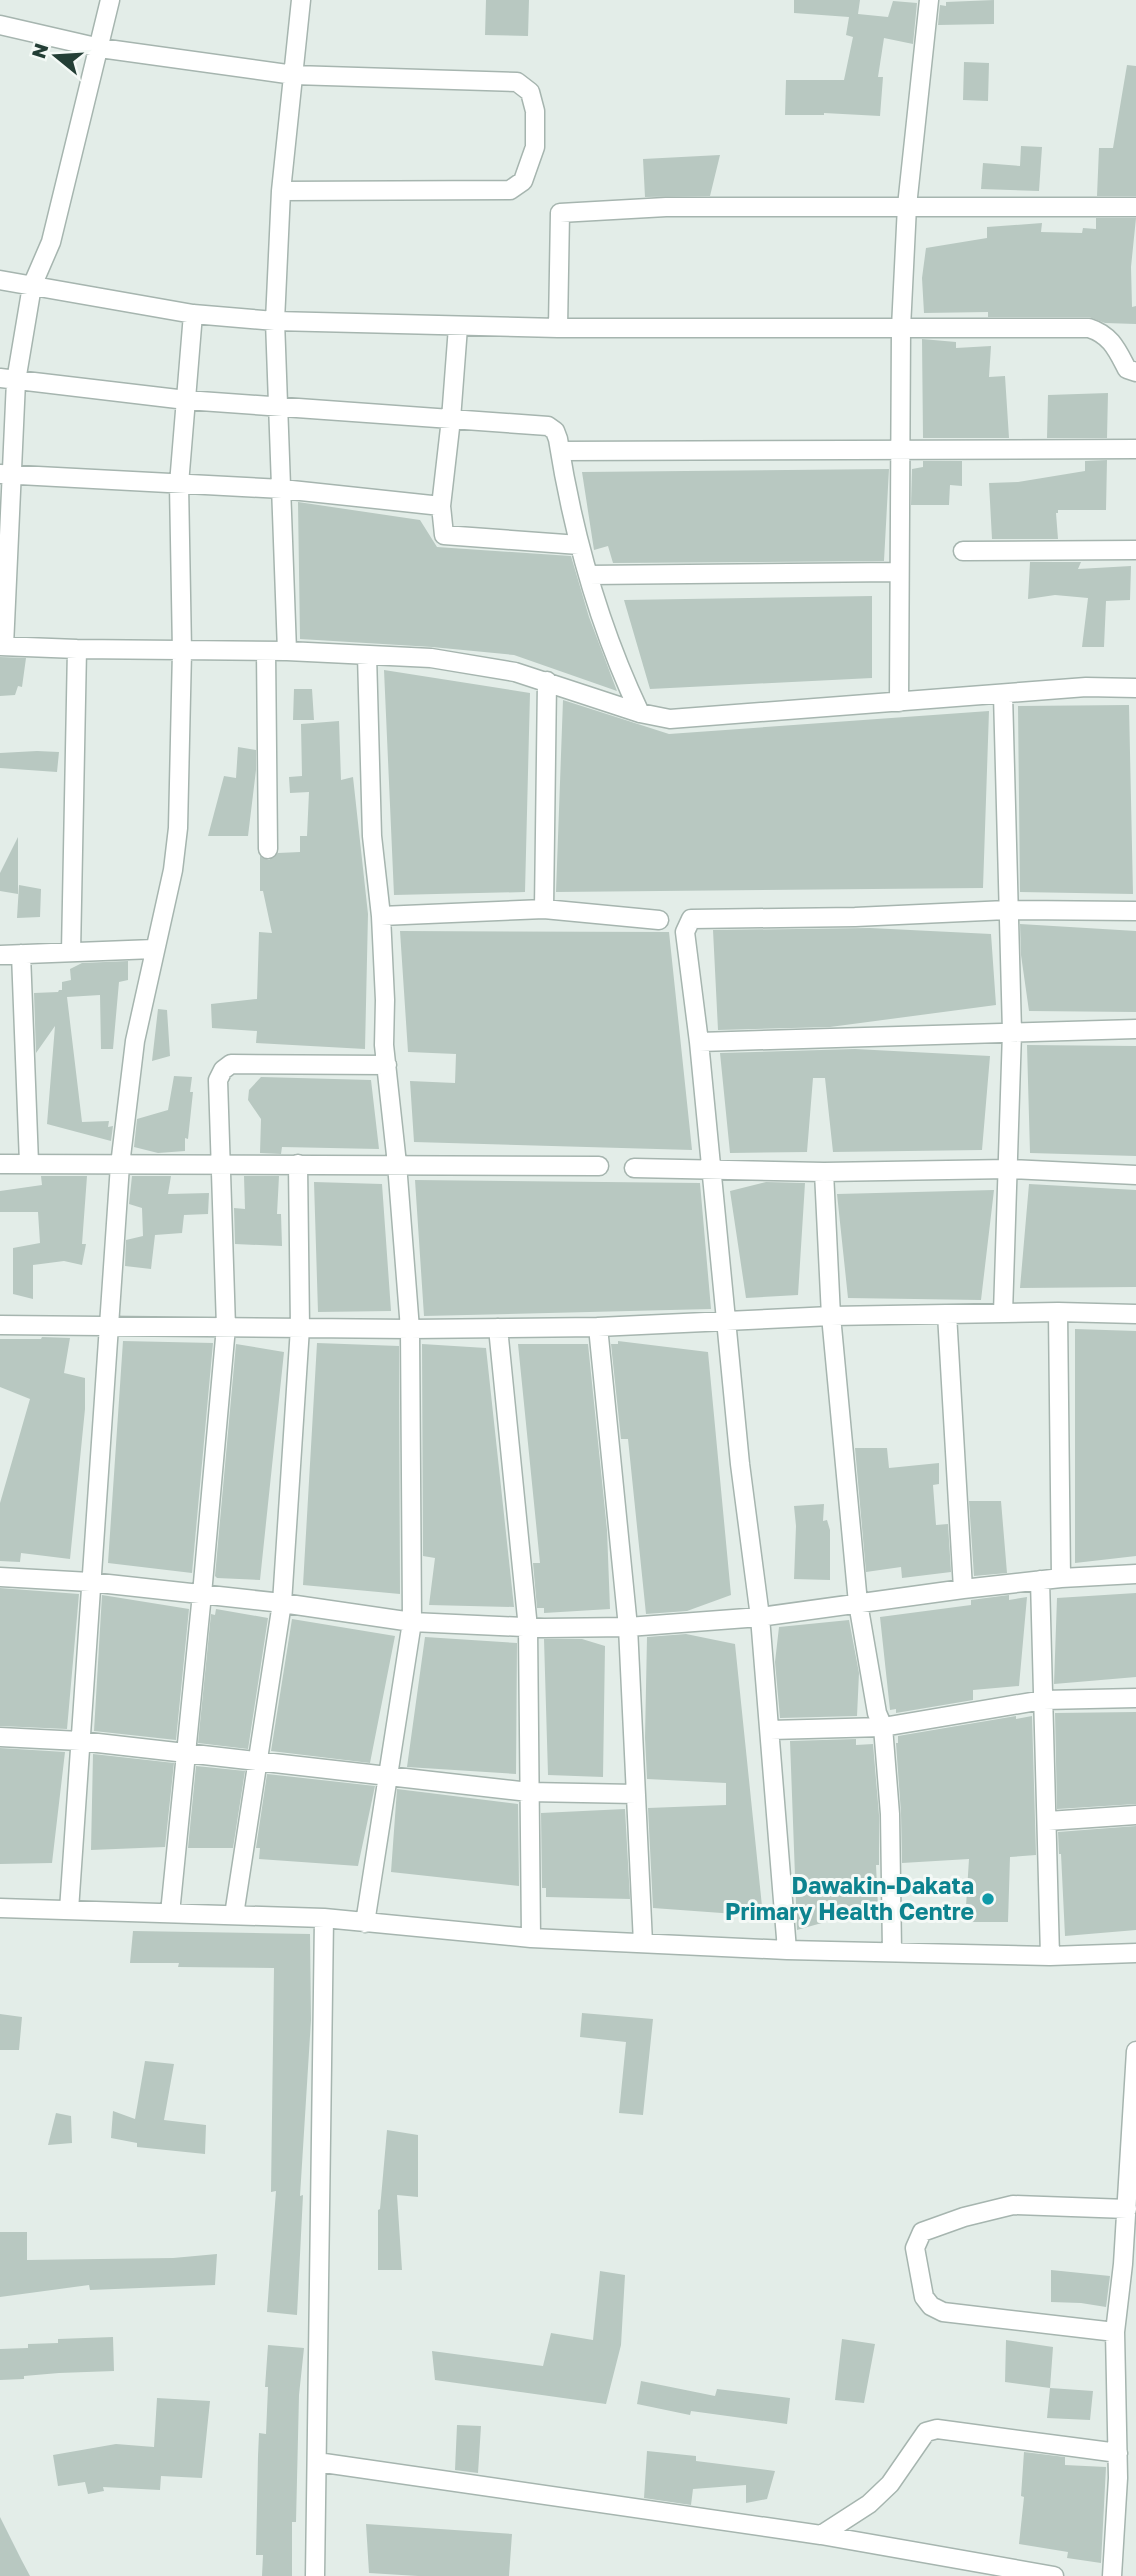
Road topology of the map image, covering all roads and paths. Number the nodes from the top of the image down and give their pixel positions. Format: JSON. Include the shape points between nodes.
{"nodes":[{"id":1,"x":110,"y":0,"type":"edge"},
{"id":2,"x":302,"y":0,"type":"edge"},
{"id":3,"x":929,"y":0,"type":"edge"},
{"id":4,"x":0,"y":25,"type":"edge"},
{"id":5,"x":100,"y":48,"type":"junction"},
{"id":6,"x":294,"y":75,"type":"junction"},
{"id":7,"x":281,"y":191,"type":"junction"},
{"id":8,"x":907,"y":206,"type":"junction"},
{"id":9,"x":1136,"y":207,"type":"edge"},
{"id":10,"x":0,"y":280,"type":"edge"},
{"id":11,"x":32,"y":286,"type":"junction"},
{"id":12,"x":193,"y":314,"type":"junction"},
{"id":13,"x":275,"y":321,"type":"junction"},
{"id":14,"x":458,"y":327,"type":"junction"},
{"id":15,"x":558,"y":328,"type":"junction"},
{"id":16,"x":901,"y":328,"type":"junction"},
{"id":17,"x":1136,"y":372,"type":"edge"},
{"id":18,"x":8,"y":379,"type":"edge"},
{"id":19,"x":186,"y":400,"type":"junction"},
{"id":20,"x":279,"y":407,"type":"junction"},
{"id":21,"x":451,"y":419,"type":"junction"},
{"id":22,"x":1136,"y":449,"type":"edge"},
{"id":23,"x":560,"y":451,"type":"junction"},
{"id":24,"x":901,"y":452,"type":"junction"},
{"id":25,"x":7,"y":474,"type":"edge"},
{"id":26,"x":179,"y":484,"type":"junction"},
{"id":27,"x":282,"y":489,"type":"junction"},
{"id":28,"x":442,"y":506,"type":"junction"},
{"id":29,"x":579,"y":545,"type":"junction"},
{"id":30,"x":1136,"y":550,"type":"edge"},
{"id":31,"x":963,"y":551,"type":"dead end"},
{"id":32,"x":898,"y":572,"type":"junction"},
{"id":33,"x":588,"y":575,"type":"junction"},
{"id":34,"x":2,"y":646,"type":"edge"},
{"id":35,"x":78,"y":649,"type":"junction"},
{"id":36,"x":183,"y":651,"type":"junction"},
{"id":37,"x":267,"y":651,"type":"junction"},
{"id":38,"x":287,"y":651,"type":"junction"},
{"id":39,"x":367,"y":656,"type":"junction"},
{"id":40,"x":547,"y":681,"type":"junction"},
{"id":41,"x":1136,"y":688,"type":"edge"},
{"id":42,"x":1003,"y":694,"type":"junction"},
{"id":43,"x":899,"y":702,"type":"junction"},
{"id":44,"x":640,"y":713,"type":"junction"},
{"id":45,"x":268,"y":849,"type":"dead end"},
{"id":46,"x":544,"y":909,"type":"junction"},
{"id":47,"x":1007,"y":910,"type":"junction"},
{"id":48,"x":1136,"y":911,"type":"edge"},
{"id":49,"x":382,"y":916,"type":"junction"},
{"id":50,"x":659,"y":920,"type":"dead end"},
{"id":51,"x":154,"y":949,"type":"junction"},
{"id":52,"x":71,"y":952,"type":"junction"},
{"id":53,"x":21,"y":954,"type":"junction"},
{"id":54,"x":0,"y":955,"type":"edge"},
{"id":55,"x":1136,"y":1029,"type":"edge"},
{"id":56,"x":1012,"y":1032,"type":"junction"},
{"id":57,"x":699,"y":1042,"type":"junction"},
{"id":58,"x":387,"y":1065,"type":"junction"},
{"id":59,"x":29,"y":1163,"type":"junction"},
{"id":60,"x":0,"y":1164,"type":"edge"},
{"id":61,"x":221,"y":1164,"type":"junction"},
{"id":62,"x":298,"y":1164,"type":"junction"},
{"id":63,"x":397,"y":1164,"type":"junction"},
{"id":64,"x":120,"y":1165,"type":"junction"},
{"id":65,"x":599,"y":1166,"type":"dead end"},
{"id":66,"x":634,"y":1168,"type":"dead end"},
{"id":67,"x":1009,"y":1169,"type":"junction"},
{"id":68,"x":711,"y":1170,"type":"junction"},
{"id":69,"x":824,"y":1172,"type":"junction"},
{"id":70,"x":1136,"y":1175,"type":"edge"},
{"id":71,"x":1058,"y":1312,"type":"junction"},
{"id":72,"x":1003,"y":1313,"type":"junction"},
{"id":73,"x":947,"y":1314,"type":"junction"},
{"id":74,"x":1136,"y":1314,"type":"edge"},
{"id":75,"x":831,"y":1316,"type":"junction"},
{"id":76,"x":727,"y":1322,"type":"junction"},
{"id":77,"x":0,"y":1325,"type":"edge"},
{"id":78,"x":110,"y":1326,"type":"junction"},
{"id":79,"x":598,"y":1326,"type":"junction"},
{"id":80,"x":226,"y":1327,"type":"junction"},
{"id":81,"x":300,"y":1328,"type":"junction"},
{"id":82,"x":498,"y":1328,"type":"junction"},
{"id":83,"x":410,"y":1329,"type":"junction"},
{"id":84,"x":1136,"y":1574,"type":"edge"},
{"id":85,"x":0,"y":1577,"type":"edge"},
{"id":86,"x":1062,"y":1578,"type":"junction"},
{"id":87,"x":1040,"y":1580,"type":"junction"},
{"id":88,"x":90,"y":1582,"type":"junction"},
{"id":89,"x":962,"y":1589,"type":"junction"},
{"id":90,"x":202,"y":1594,"type":"junction"},
{"id":91,"x":282,"y":1603,"type":"junction"},
{"id":92,"x":858,"y":1603,"type":"junction"},
{"id":93,"x":760,"y":1617,"type":"junction"},
{"id":94,"x":412,"y":1622,"type":"junction"},
{"id":95,"x":528,"y":1628,"type":"junction"},
{"id":96,"x":628,"y":1628,"type":"junction"},
{"id":97,"x":1136,"y":1698,"type":"edge"},
{"id":98,"x":1043,"y":1700,"type":"junction"},
{"id":99,"x":883,"y":1727,"type":"junction"},
{"id":100,"x":770,"y":1730,"type":"junction"},
{"id":101,"x":0,"y":1737,"type":"edge"},
{"id":102,"x":80,"y":1741,"type":"junction"},
{"id":103,"x":187,"y":1754,"type":"junction"},
{"id":104,"x":259,"y":1762,"type":"junction"},
{"id":105,"x":388,"y":1777,"type":"junction"},
{"id":106,"x":529,"y":1792,"type":"junction"},
{"id":107,"x":636,"y":1794,"type":"junction"},
{"id":108,"x":1136,"y":1815,"type":"edge"},
{"id":109,"x":1048,"y":1821,"type":"junction"},
{"id":110,"x":0,"y":1908,"type":"edge"},
{"id":111,"x":69,"y":1910,"type":"junction"},
{"id":112,"x":170,"y":1913,"type":"junction"},
{"id":113,"x":234,"y":1915,"type":"junction"},
{"id":114,"x":324,"y":1919,"type":"junction"},
{"id":115,"x":365,"y":1923,"type":"junction"},
{"id":116,"x":531,"y":1938,"type":"junction"},
{"id":117,"x":643,"y":1943,"type":"junction"},
{"id":118,"x":787,"y":1950,"type":"junction"},
{"id":119,"x":892,"y":1952,"type":"junction"},
{"id":120,"x":1136,"y":1953,"type":"edge"},
{"id":121,"x":1050,"y":1956,"type":"junction"},
{"id":122,"x":1136,"y":2051,"type":"edge"},
{"id":123,"x":1126,"y":2210,"type":"junction"},
{"id":124,"x":1115,"y":2332,"type":"junction"},
{"id":125,"x":1118,"y":2453,"type":"junction"},
{"id":126,"x":317,"y":2462,"type":"junction"},
{"id":127,"x":821,"y":2535,"type":"junction"},
{"id":128,"x":315,"y":2576,"type":"edge"},
{"id":129,"x":1054,"y":2576,"type":"edge"},
{"id":130,"x":1112,"y":2576,"type":"edge"}],
"edges":[{"from":1,"to":5,"type":"street"},
{"from":2,"to":6,"type":"street"},
{"from":3,"to":8,"type":"street"},
{"from":4,"to":5,"type":"street"},
{"from":5,"to":6,"type":"street"},
{"from":5,"to":11,"type":"street","via":[[51,242]]},
{"from":6,"to":7,"type":"street"},
{"from":6,"to":7,"type":"street","via":[[517,82],[530,92],[535,147],[523,181],[510,190]]},
{"from":7,"to":13,"type":"street"},
{"from":8,"to":9,"type":"street"},
{"from":8,"to":15,"type":"street","via":[[666,207],[560,213]]},
{"from":8,"to":16,"type":"street"},
{"from":10,"to":11,"type":"street"},
{"from":11,"to":12,"type":"street"},
{"from":11,"to":18,"type":"street"},
{"from":12,"to":13,"type":"street"},
{"from":12,"to":19,"type":"street"},
{"from":13,"to":14,"type":"street"},
{"from":13,"to":20,"type":"street"},
{"from":14,"to":15,"type":"street"},
{"from":14,"to":21,"type":"street"},
{"from":15,"to":16,"type":"street"},
{"from":16,"to":17,"type":"street","via":[[1089,328],[1104,332],[1128,369]]},
{"from":16,"to":24,"type":"street"},
{"from":18,"to":19,"type":"street"},
{"from":18,"to":25,"type":"street"},
{"from":19,"to":20,"type":"street"},
{"from":19,"to":26,"type":"street"},
{"from":20,"to":21,"type":"street"},
{"from":20,"to":27,"type":"street"},
{"from":21,"to":23,"type":"street","via":[[548,426],[555,431]]},
{"from":21,"to":28,"type":"street"},
{"from":22,"to":24,"type":"street"},
{"from":23,"to":24,"type":"street"},
{"from":23,"to":29,"type":"street"},
{"from":24,"to":32,"type":"street"},
{"from":25,"to":26,"type":"street"},
{"from":25,"to":34,"type":"street"},
{"from":26,"to":27,"type":"street"},
{"from":26,"to":36,"type":"street"},
{"from":27,"to":28,"type":"street"},
{"from":27,"to":38,"type":"street"},
{"from":28,"to":29,"type":"street","via":[[442,531],[447,537]]},
{"from":29,"to":33,"type":"street"},
{"from":30,"to":31,"type":"street"},
{"from":32,"to":33,"type":"street"},
{"from":32,"to":43,"type":"street"},
{"from":33,"to":44,"type":"street","via":[[621,673]]},
{"from":34,"to":35,"type":"street"},
{"from":35,"to":36,"type":"street"},
{"from":35,"to":52,"type":"street"},
{"from":36,"to":37,"type":"street"},
{"from":36,"to":51,"type":"street","via":[[178,828]]},
{"from":37,"to":38,"type":"street"},
{"from":37,"to":45,"type":"street"},
{"from":38,"to":39,"type":"street"},
{"from":39,"to":40,"type":"street","via":[[431,658]]},
{"from":39,"to":49,"type":"street","via":[[372,836]]},
{"from":40,"to":44,"type":"street"},
{"from":40,"to":46,"type":"street"},
{"from":41,"to":42,"type":"street"},
{"from":42,"to":43,"type":"street"},
{"from":42,"to":47,"type":"street"},
{"from":43,"to":44,"type":"street","via":[[670,719]]},
{"from":46,"to":49,"type":"street"},
{"from":46,"to":50,"type":"street"},
{"from":47,"to":48,"type":"street"},
{"from":47,"to":56,"type":"street"},
{"from":47,"to":57,"type":"street","via":[[691,919],[685,932]]},
{"from":49,"to":58,"type":"street"},
{"from":51,"to":52,"type":"street"},
{"from":51,"to":64,"type":"street","via":[[135,1041]]},
{"from":52,"to":53,"type":"street"},
{"from":53,"to":54,"type":"street"},
{"from":53,"to":59,"type":"street"},
{"from":55,"to":56,"type":"street"},
{"from":56,"to":57,"type":"street"},
{"from":56,"to":67,"type":"street"},
{"from":57,"to":68,"type":"street"},
{"from":58,"to":61,"type":"street","via":[[231,1065],[218,1080]]},
{"from":58,"to":63,"type":"street"},
{"from":59,"to":60,"type":"street"},
{"from":59,"to":64,"type":"street"},
{"from":61,"to":62,"type":"street"},
{"from":61,"to":64,"type":"street"},
{"from":61,"to":80,"type":"street"},
{"from":62,"to":63,"type":"street"},
{"from":62,"to":81,"type":"street"},
{"from":63,"to":65,"type":"street"},
{"from":63,"to":83,"type":"street"},
{"from":64,"to":78,"type":"street"},
{"from":66,"to":68,"type":"street"},
{"from":67,"to":69,"type":"street"},
{"from":67,"to":70,"type":"street"},
{"from":67,"to":72,"type":"street"},
{"from":68,"to":69,"type":"street"},
{"from":68,"to":76,"type":"street"},
{"from":69,"to":75,"type":"street"},
{"from":71,"to":72,"type":"street"},
{"from":71,"to":74,"type":"street"},
{"from":71,"to":86,"type":"street"},
{"from":72,"to":73,"type":"street"},
{"from":73,"to":75,"type":"street"},
{"from":73,"to":89,"type":"street"},
{"from":75,"to":76,"type":"street"},
{"from":75,"to":92,"type":"street"},
{"from":76,"to":79,"type":"street"},
{"from":76,"to":93,"type":"street"},
{"from":77,"to":78,"type":"street"},
{"from":78,"to":80,"type":"street"},
{"from":78,"to":88,"type":"street"},
{"from":79,"to":82,"type":"street"},
{"from":79,"to":96,"type":"street"},
{"from":80,"to":81,"type":"street"},
{"from":80,"to":90,"type":"street"},
{"from":81,"to":83,"type":"street"},
{"from":81,"to":91,"type":"street"},
{"from":82,"to":83,"type":"street"},
{"from":82,"to":95,"type":"street"},
{"from":83,"to":94,"type":"street"},
{"from":84,"to":86,"type":"street"},
{"from":85,"to":88,"type":"street"},
{"from":86,"to":87,"type":"street"},
{"from":87,"to":89,"type":"street"},
{"from":87,"to":98,"type":"street"},
{"from":88,"to":90,"type":"street"},
{"from":88,"to":102,"type":"street"},
{"from":89,"to":92,"type":"street"},
{"from":90,"to":91,"type":"street"},
{"from":90,"to":103,"type":"street"},
{"from":91,"to":94,"type":"street"},
{"from":91,"to":104,"type":"street"},
{"from":92,"to":93,"type":"street"},
{"from":92,"to":99,"type":"street"},
{"from":93,"to":96,"type":"street"},
{"from":93,"to":100,"type":"street"},
{"from":94,"to":95,"type":"street"},
{"from":94,"to":105,"type":"street"},
{"from":95,"to":96,"type":"street"},
{"from":95,"to":106,"type":"street"},
{"from":96,"to":107,"type":"street"},
{"from":97,"to":98,"type":"street"},
{"from":98,"to":99,"type":"street"},
{"from":98,"to":109,"type":"street"},
{"from":99,"to":100,"type":"street"},
{"from":99,"to":119,"type":"street","via":[[890,1814]]},
{"from":100,"to":118,"type":"street"},
{"from":101,"to":102,"type":"street"},
{"from":102,"to":103,"type":"street"},
{"from":102,"to":111,"type":"street"},
{"from":103,"to":104,"type":"street"},
{"from":103,"to":112,"type":"street"},
{"from":104,"to":105,"type":"street"},
{"from":104,"to":113,"type":"street"},
{"from":105,"to":106,"type":"street"},
{"from":105,"to":115,"type":"street"},
{"from":106,"to":107,"type":"street"},
{"from":106,"to":116,"type":"street"},
{"from":107,"to":117,"type":"street"},
{"from":108,"to":109,"type":"street"},
{"from":109,"to":121,"type":"street"},
{"from":110,"to":111,"type":"street"},
{"from":111,"to":112,"type":"street"},
{"from":112,"to":113,"type":"street"},
{"from":113,"to":114,"type":"street"},
{"from":114,"to":115,"type":"street"},
{"from":114,"to":126,"type":"street"},
{"from":115,"to":116,"type":"street"},
{"from":116,"to":117,"type":"street"},
{"from":117,"to":118,"type":"street"},
{"from":118,"to":119,"type":"street"},
{"from":119,"to":121,"type":"street"},
{"from":120,"to":121,"type":"street"},
{"from":122,"to":123,"type":"street"},
{"from":123,"to":124,"type":"street"},
{"from":123,"to":124,"type":"street","via":[[1013,2205],[922,2232],[915,2248],[924,2297],[943,2312]]},
{"from":124,"to":125,"type":"street"},
{"from":125,"to":127,"type":"street","via":[[937,2429],[926,2432],[883,2491]]},
{"from":125,"to":130,"type":"street"},
{"from":126,"to":127,"type":"street"},
{"from":126,"to":128,"type":"street"},
{"from":127,"to":129,"type":"street"}]}
